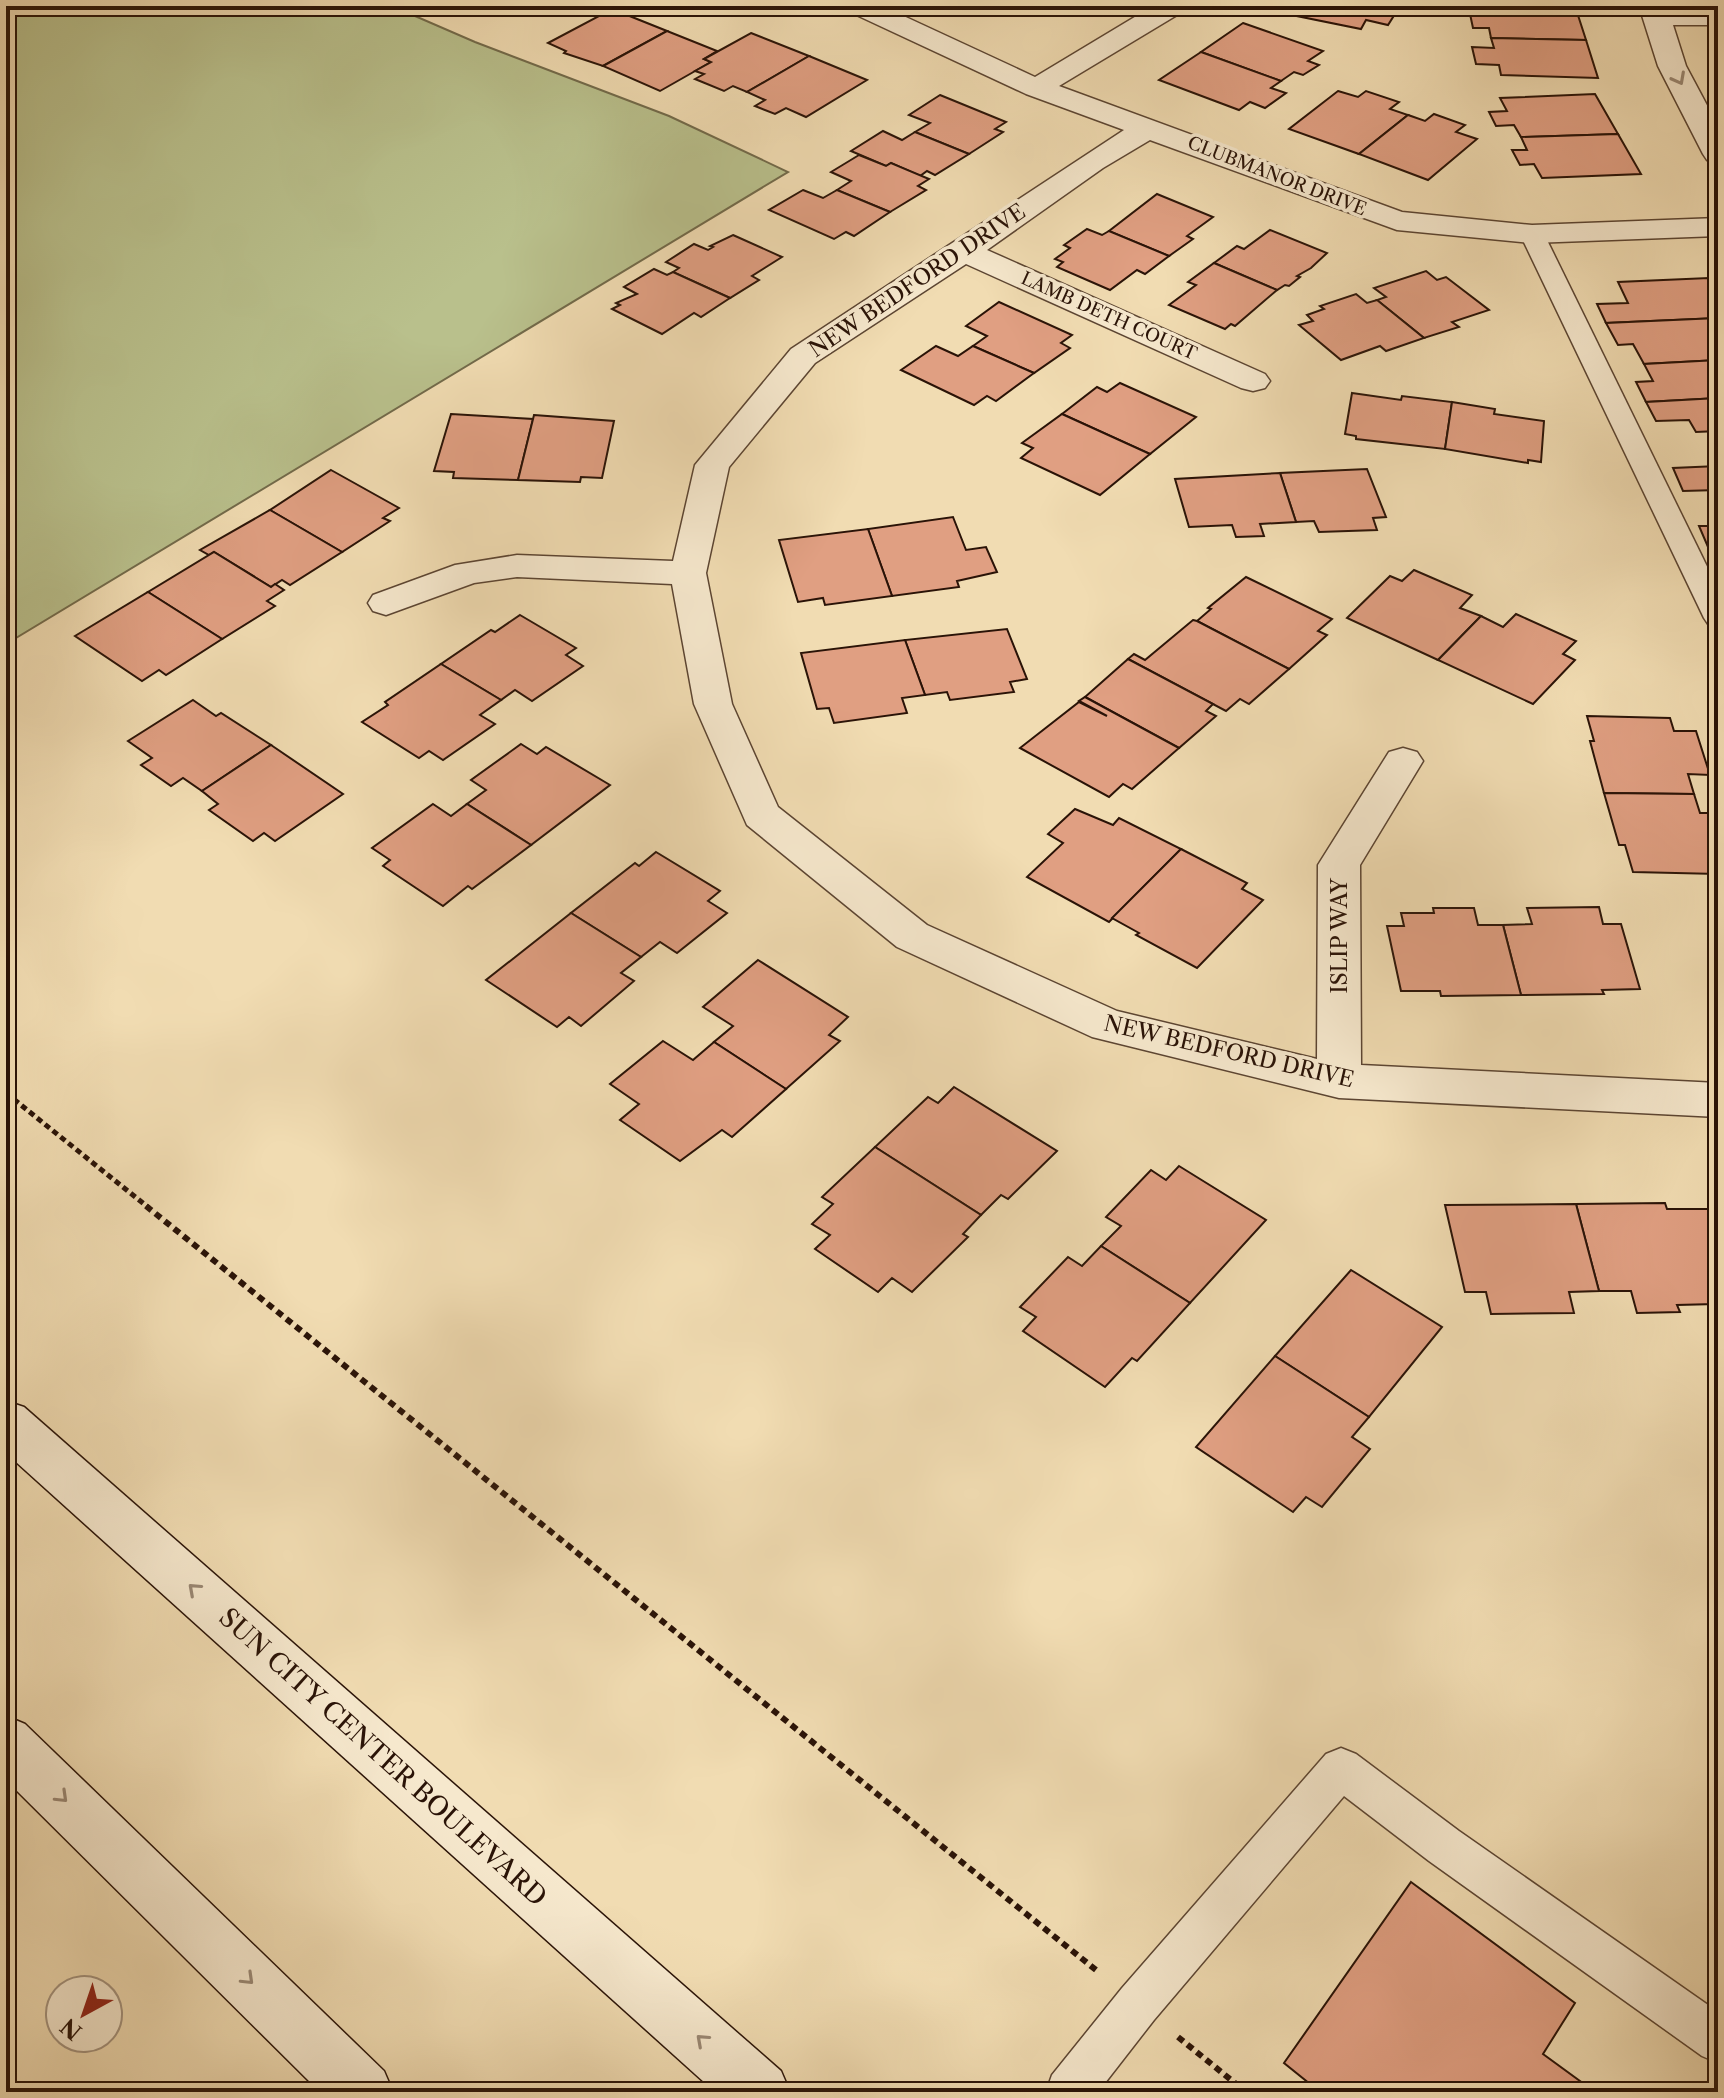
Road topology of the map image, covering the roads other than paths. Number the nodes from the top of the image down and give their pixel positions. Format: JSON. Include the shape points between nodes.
{"nodes":[{"id":1,"x":860,"y":6,"type":"edge"},
{"id":2,"x":1172,"y":6,"type":"edge"},
{"id":3,"x":1654,"y":11,"type":"edge"},
{"id":4,"x":1718,"y":17,"type":"edge"},
{"id":5,"x":1036,"y":88,"type":"junction"},
{"id":6,"x":1149,"y":128,"type":"junction"},
{"id":7,"x":1718,"y":154,"type":"edge"},
{"id":8,"x":1718,"y":227,"type":"edge"},
{"id":9,"x":1532,"y":234,"type":"junction"},
{"id":10,"x":964,"y":251,"type":"junction"},
{"id":11,"x":1253,"y":381,"type":"dead end"},
{"id":12,"x":688,"y":573,"type":"junction"},
{"id":13,"x":386,"y":603,"type":"dead end"},
{"id":14,"x":1718,"y":618,"type":"edge"},
{"id":15,"x":1403,"y":761,"type":"dead end"},
{"id":16,"x":1339,"y":1081,"type":"junction"},
{"id":17,"x":1718,"y":1100,"type":"edge"},
{"id":18,"x":6,"y":1422,"type":"edge"},
{"id":19,"x":6,"y":1742,"type":"edge"},
{"id":20,"x":1718,"y":2040,"type":"edge"},
{"id":21,"x":363,"y":2092,"type":"edge"},
{"id":22,"x":760,"y":2092,"type":"edge"},
{"id":23,"x":1069,"y":2092,"type":"edge"}],
"edges":[{"from":1,"to":5,"type":"street","name":"CLUBMANOR DRIVE"},
{"from":2,"to":5,"type":"street"},
{"from":3,"to":4,"type":"street"},
{"from":3,"to":7,"type":"street","one_way":true,"via":[[1672,66]]},
{"from":5,"to":6,"type":"street","name":"CLUBMANOR DRIVE"},
{"from":6,"to":9,"type":"street","name":"CLUBMANOR DRIVE","via":[[1397,221]]},
{"from":6,"to":10,"type":"street","name":"NEW BEDFORD DRIVE"},
{"from":8,"to":9,"type":"street","name":"CLUBMANOR DRIVE"},
{"from":9,"to":14,"type":"lane"},
{"from":10,"to":11,"type":"street","name":"LAMB DETH COURT"},
{"from":10,"to":12,"type":"street","name":"NEW BEDFORD DRIVE","via":[[803,356],[712,465]]},
{"from":12,"to":13,"type":"street","via":[[517,566],[468,573]]},
{"from":12,"to":16,"type":"street","name":"NEW BEDFORD DRIVE","via":[[713,704],[761,815],[912,936],[1107,1025]]},
{"from":15,"to":16,"type":"street","name":"ISLIP WAY","via":[[1339,865]]},
{"from":16,"to":17,"type":"street","name":"NEW BEDFORD DRIVE"},
{"from":22,"to":18,"type":"street","name":"SUN CITY CENTER BOULEVARD","one_way":true},
{"from":19,"to":21,"type":"street","one_way":true},
{"from":20,"to":23,"type":"lane","via":[[1341,1768]]}]}
